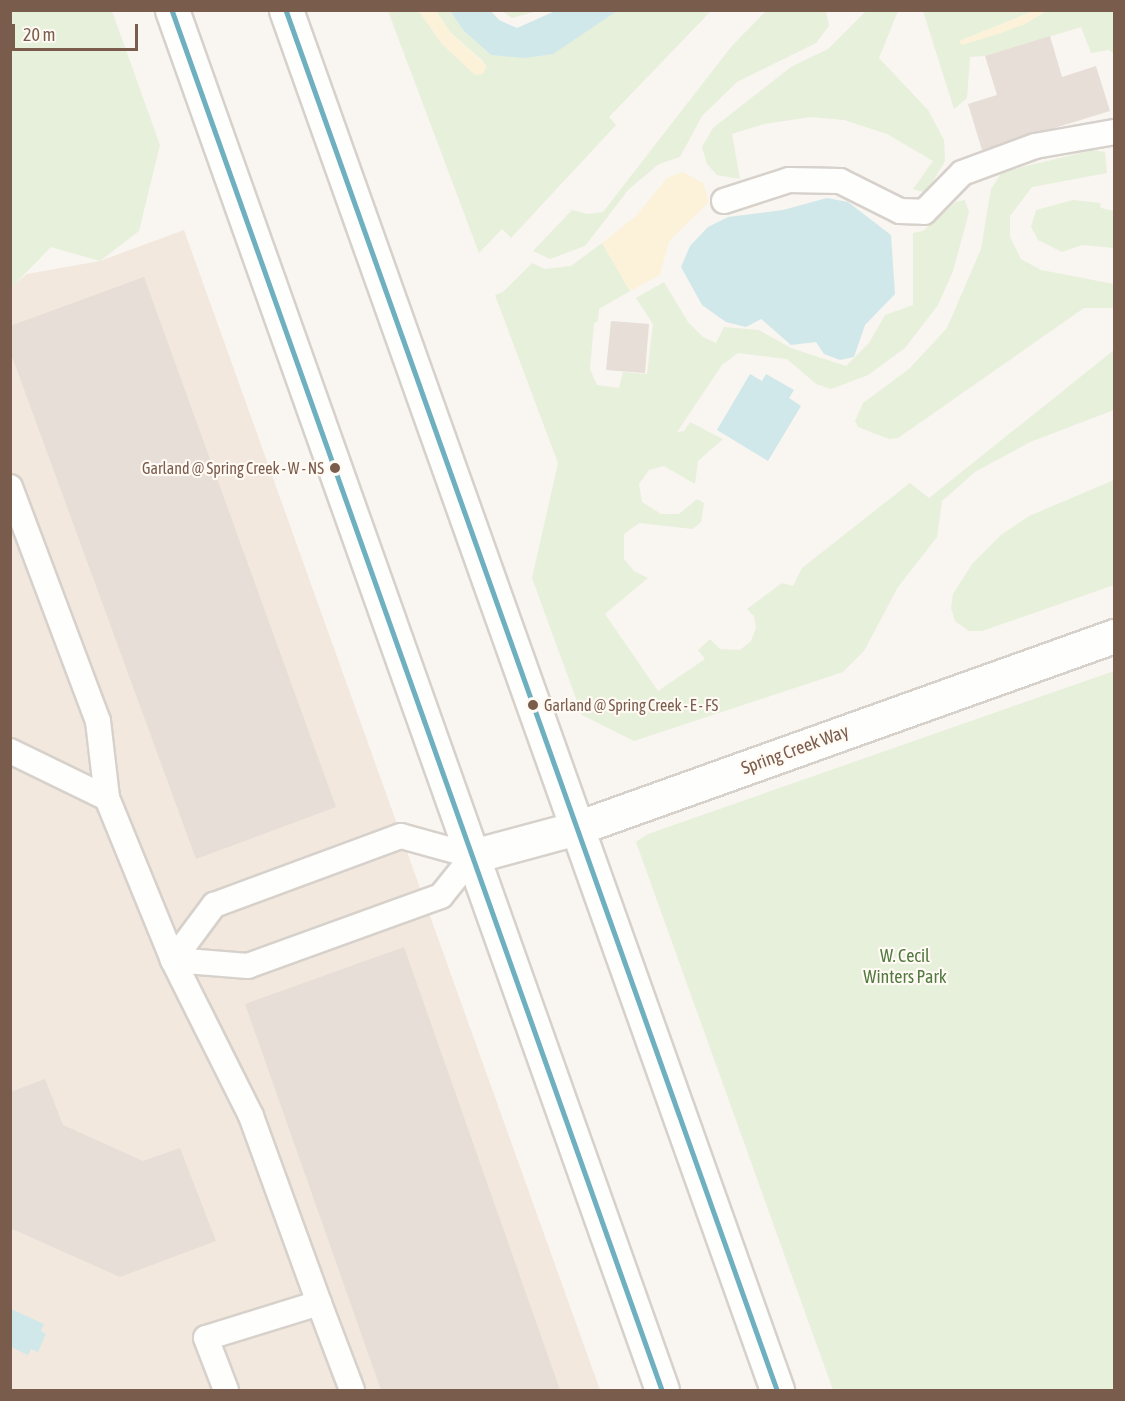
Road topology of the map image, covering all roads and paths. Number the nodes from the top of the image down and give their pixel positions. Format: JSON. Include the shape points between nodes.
{"nodes":[{"id":1,"x":172,"y":10,"type":"edge"},
{"id":2,"x":286,"y":10,"type":"edge"},
{"id":3,"x":1114,"y":132,"type":"edge"},
{"id":4,"x":724,"y":201,"type":"dead end"},
{"id":5,"x":10,"y":487,"type":"edge"},
{"id":6,"x":1114,"y":636,"type":"edge"},
{"id":7,"x":10,"y":751,"type":"edge"},
{"id":8,"x":107,"y":798,"type":"junction"},
{"id":9,"x":577,"y":828,"type":"junction"},
{"id":10,"x":473,"y":856,"type":"junction"},
{"id":11,"x":173,"y":960,"type":"junction"},
{"id":12,"x":319,"y":1303,"type":"junction"},
{"id":13,"x":226,"y":1390,"type":"edge"},
{"id":14,"x":352,"y":1390,"type":"edge"},
{"id":15,"x":662,"y":1390,"type":"edge"},
{"id":16,"x":777,"y":1390,"type":"edge"}],
"edges":[{"from":1,"to":10,"type":"main road"},
{"from":2,"to":9,"type":"main road"},
{"from":3,"to":4,"type":"lane","via":[[1035,146],[963,173],[924,212],[900,211],[840,181],[789,180]]},
{"from":5,"to":8,"type":"lane","via":[[98,722]]},
{"from":6,"to":9,"type":"main road","name":"Spring Creek Way"},
{"from":7,"to":8,"type":"lane"},
{"from":8,"to":11,"type":"lane"},
{"from":9,"to":10,"type":"main road","name":"Spring Creek Way"},
{"from":9,"to":16,"type":"main road"},
{"from":10,"to":11,"type":"lane","via":[[441,896],[248,966]]},
{"from":10,"to":11,"type":"lane","via":[[401,836],[214,905]]},
{"from":10,"to":15,"type":"main road"},
{"from":11,"to":12,"type":"lane","via":[[251,1116]]},
{"from":12,"to":13,"type":"lane","via":[[206,1338]]},
{"from":12,"to":14,"type":"lane"}]}
